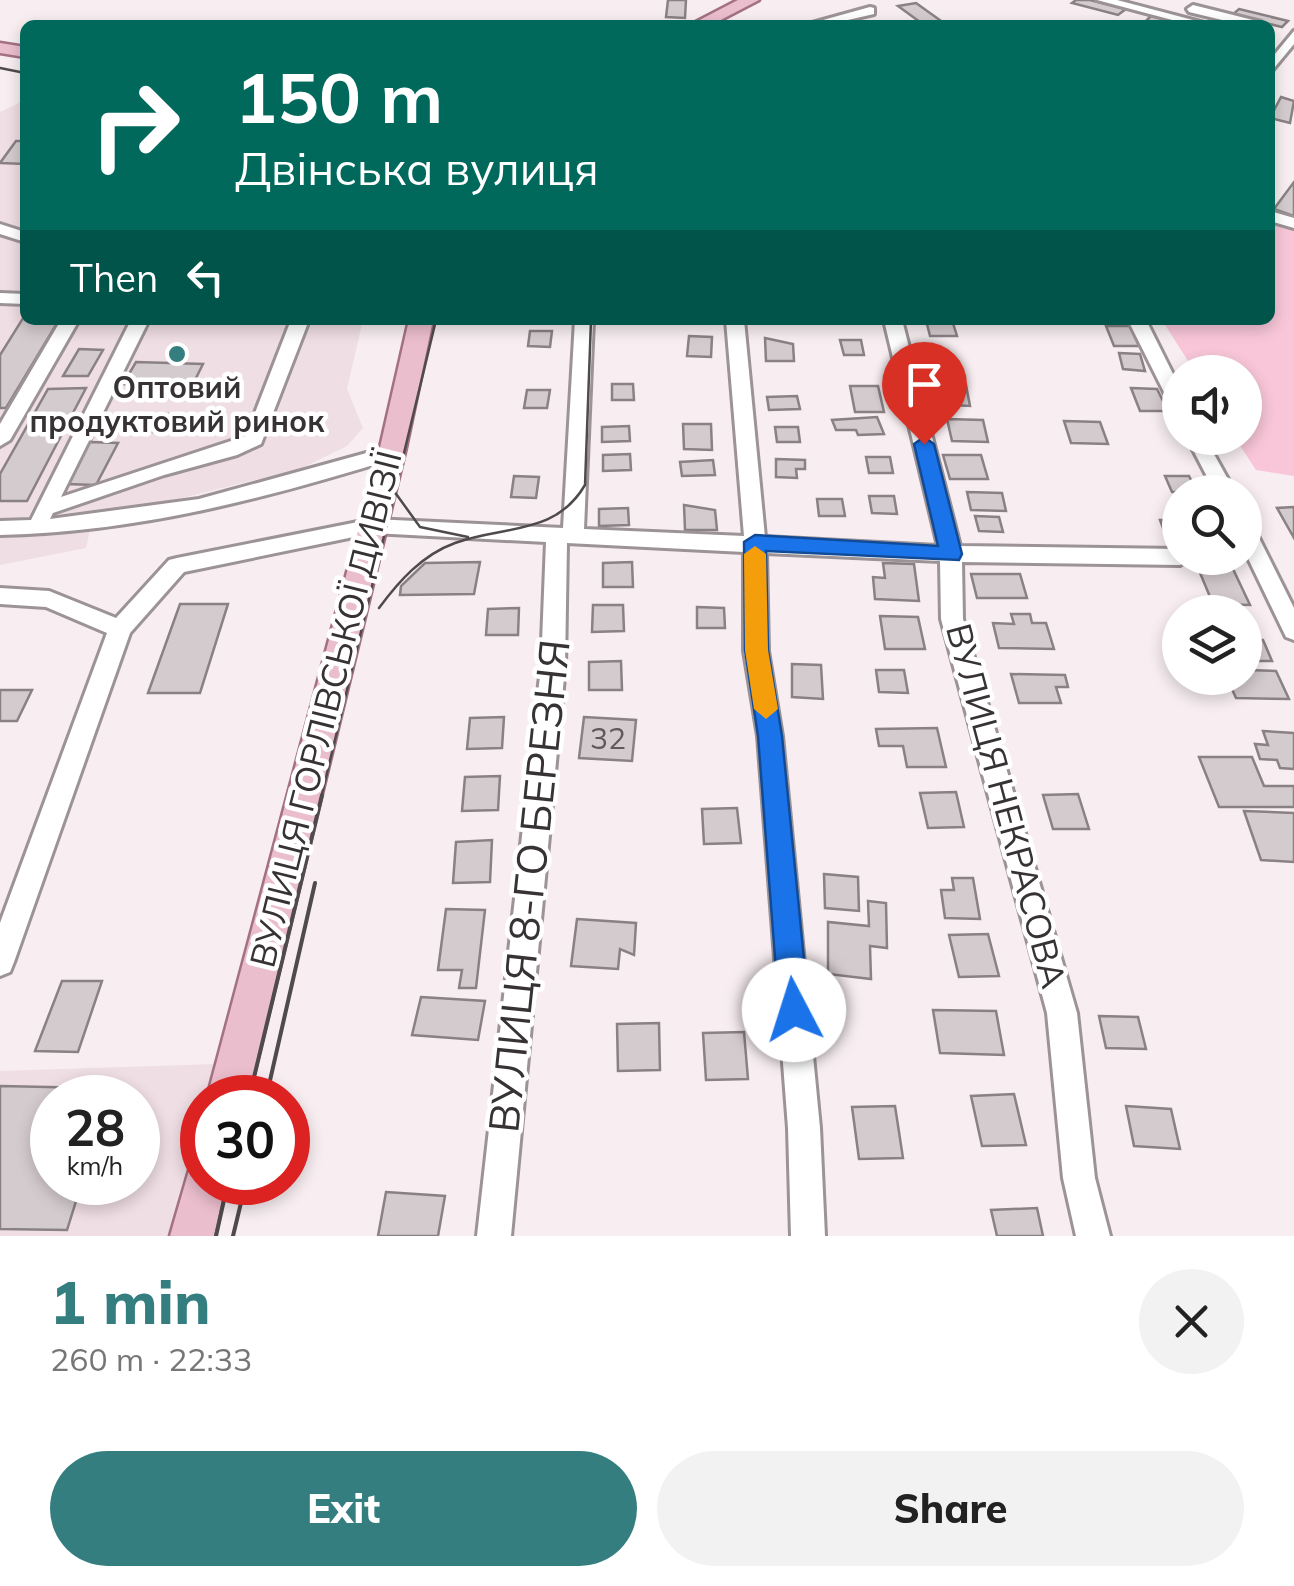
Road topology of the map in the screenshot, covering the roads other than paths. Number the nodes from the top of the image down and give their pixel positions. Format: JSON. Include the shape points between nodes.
{"nodes":[{"id":1,"x":855,"y":0,"type":"edge"},
{"id":2,"x":1103,"y":0,"type":"edge"},
{"id":3,"x":1154,"y":0,"type":"edge"},
{"id":4,"x":756,"y":5,"type":"edge"},
{"id":5,"x":712,"y":20,"type":"edge"},
{"id":6,"x":842,"y":20,"type":"edge"},
{"id":7,"x":1185,"y":20,"type":"edge"},
{"id":8,"x":1236,"y":20,"type":"edge"},
{"id":9,"x":1289,"y":36,"type":"edge"},
{"id":10,"x":1275,"y":60,"type":"edge"},
{"id":11,"x":67,"y":325,"type":"edge"},
{"id":12,"x":137,"y":325,"type":"edge"},
{"id":13,"x":298,"y":325,"type":"edge"},
{"id":14,"x":420,"y":325,"type":"edge"},
{"id":15,"x":584,"y":325,"type":"edge"},
{"id":16,"x":736,"y":325,"type":"edge"},
{"id":17,"x":894,"y":325,"type":"edge"},
{"id":18,"x":1139,"y":325,"type":"edge"},
{"id":19,"x":1162,"y":371,"type":"edge"},
{"id":20,"x":1,"y":438,"type":"edge"},
{"id":21,"x":392,"y":452,"type":"junction"},
{"id":22,"x":45,"y":508,"type":"junction"},
{"id":23,"x":373,"y":526,"type":"junction"},
{"id":24,"x":0,"y":528,"type":"edge"},
{"id":25,"x":35,"y":528,"type":"junction"},
{"id":26,"x":565,"y":535,"type":"junction"},
{"id":27,"x":755,"y":542,"type":"junction"},
{"id":28,"x":951,"y":554,"type":"junction"},
{"id":29,"x":1162,"y":556,"type":"edge"},
{"id":30,"x":1262,"y":574,"type":"edge"},
{"id":31,"x":0,"y":596,"type":"edge"},
{"id":32,"x":120,"y":629,"type":"junction"},
{"id":33,"x":1294,"y":631,"type":"edge"},
{"id":34,"x":0,"y":962,"type":"edge"},
{"id":35,"x":233,"y":1075,"type":"edge"},
{"id":36,"x":200,"y":1205,"type":"edge"},
{"id":37,"x":192,"y":1236,"type":"edge"},
{"id":38,"x":494,"y":1236,"type":"edge"},
{"id":39,"x":808,"y":1236,"type":"edge"},
{"id":40,"x":1092,"y":1236,"type":"edge"}],
"edges":[{"from":1,"to":6,"type":"street","via":[[874,15]]},
{"from":2,"to":7,"type":"street"},
{"from":3,"to":8,"type":"street"},
{"from":4,"to":5,"type":"main road"},
{"from":9,"to":10,"type":"street"},
{"from":11,"to":20,"type":"street"},
{"from":12,"to":22,"type":"street"},
{"from":13,"to":22,"type":"street","via":[[254,440]]},
{"from":14,"to":21,"type":"main road","name":"ВУЛИЦЯ ГОРЛІВСЬКОЇ ДИВІЗІЇ"},
{"from":15,"to":26,"type":"street","name":"ВУЛИЦЯ 8-ГО БЕРЕЗНЯ"},
{"from":16,"to":27,"type":"street"},
{"from":17,"to":28,"type":"street","name":"ВУЛИЦЯ НЕКРАСОВА"},
{"from":18,"to":19,"type":"street"},
{"from":21,"to":23,"type":"main road","name":"ВУЛИЦЯ ГОРЛІВСЬКОЇ ДИВІЗІЇ"},
{"from":21,"to":25,"type":"street","via":[[262,493],[102,523]]},
{"from":22,"to":25,"type":"street"},
{"from":23,"to":26,"type":"street"},
{"from":23,"to":32,"type":"street","via":[[177,566]]},
{"from":23,"to":35,"type":"main road","name":"ВУЛИЦЯ ГОРЛІВСЬКОЇ ДИВІЗІЇ"},
{"from":24,"to":25,"type":"street"},
{"from":26,"to":27,"type":"street"},
{"from":26,"to":38,"type":"street","name":"ВУЛИЦЯ 8-ГО БЕРЕЗНЯ"},
{"from":27,"to":28,"type":"street"},
{"from":27,"to":39,"type":"street","via":[[756,650],[772,756]]},
{"from":28,"to":29,"type":"street"},
{"from":28,"to":40,"type":"street","name":"ВУЛИЦЯ НЕКРАСОВА","via":[[952,619],[1062,1013],[1079,1178]]},
{"from":30,"to":33,"type":"street"},
{"from":31,"to":32,"type":"street","via":[[49,599]]},
{"from":32,"to":34,"type":"street"},
{"from":36,"to":37,"type":"main road"}]}
